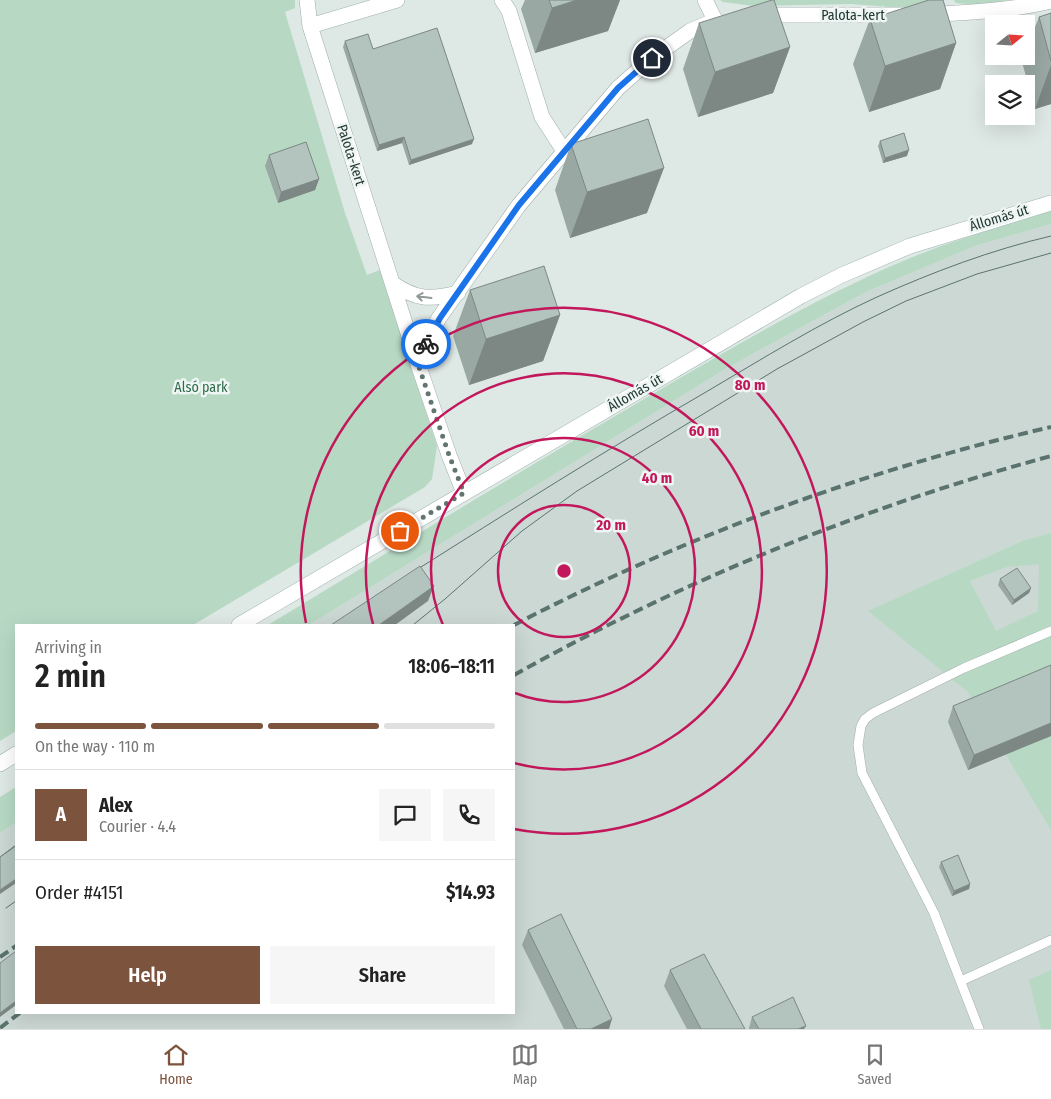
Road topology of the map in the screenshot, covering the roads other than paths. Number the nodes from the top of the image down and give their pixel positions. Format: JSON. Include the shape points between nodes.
{"nodes":[{"id":1,"x":307,"y":0,"type":"edge"},
{"id":2,"x":397,"y":0,"type":"edge"},
{"id":3,"x":502,"y":0,"type":"edge"},
{"id":4,"x":705,"y":0,"type":"edge"},
{"id":5,"x":1051,"y":1,"type":"edge"},
{"id":6,"x":749,"y":15,"type":"edge"},
{"id":7,"x":732,"y":18,"type":"edge"},
{"id":8,"x":714,"y":20,"type":"junction"},
{"id":9,"x":310,"y":26,"type":"junction"},
{"id":10,"x":564,"y":151,"type":"junction"},
{"id":11,"x":1051,"y":203,"type":"edge"},
{"id":12,"x":392,"y":283,"type":"junction"},
{"id":13,"x":458,"y":293,"type":"junction"},
{"id":14,"x":419,"y":367,"type":"junction"},
{"id":15,"x":464,"y":493,"type":"junction"},
{"id":16,"x":241,"y":624,"type":"edge"},
{"id":17,"x":1051,"y":630,"type":"edge"},
{"id":18,"x":15,"y":755,"type":"edge"},
{"id":19,"x":0,"y":764,"type":"edge"},
{"id":20,"x":1051,"y":940,"type":"edge"},
{"id":21,"x":961,"y":981,"type":"junction"},
{"id":22,"x":979,"y":1029,"type":"edge"}],
"edges":[{"from":1,"to":9,"type":"street","name":"Palota-kert"},
{"from":2,"to":9,"type":"street"},
{"from":3,"to":10,"type":"street","via":[[509,11],[542,117]]},
{"from":4,"to":8,"type":"street"},
{"from":5,"to":6,"type":"street","name":"Palota-kert","via":[[1024,8],[922,15]]},
{"from":7,"to":8,"type":"street"},
{"from":8,"to":10,"type":"street","via":[[690,30],[652,58],[618,88]]},
{"from":9,"to":12,"type":"street","name":"Palota-kert"},
{"from":10,"to":13,"type":"street","via":[[519,205]]},
{"from":11,"to":15,"type":"street","name":"Állomás út","via":[[910,246],[842,275]]},
{"from":13,"to":12,"type":"street","one_way":true,"via":[[423,298]]},
{"from":12,"to":14,"type":"street","name":"Palota-kert"},
{"from":13,"to":14,"type":"street","via":[[427,339]]},
{"from":14,"to":15,"type":"street","name":"Palota-kert"},
{"from":15,"to":16,"type":"street","name":"Állomás út"},
{"from":17,"to":21,"type":"lane","via":[[882,708],[865,719],[861,726],[858,744],[862,773],[934,913]]},
{"from":18,"to":19,"type":"street"},
{"from":20,"to":21,"type":"lane"},
{"from":21,"to":22,"type":"lane"}]}
